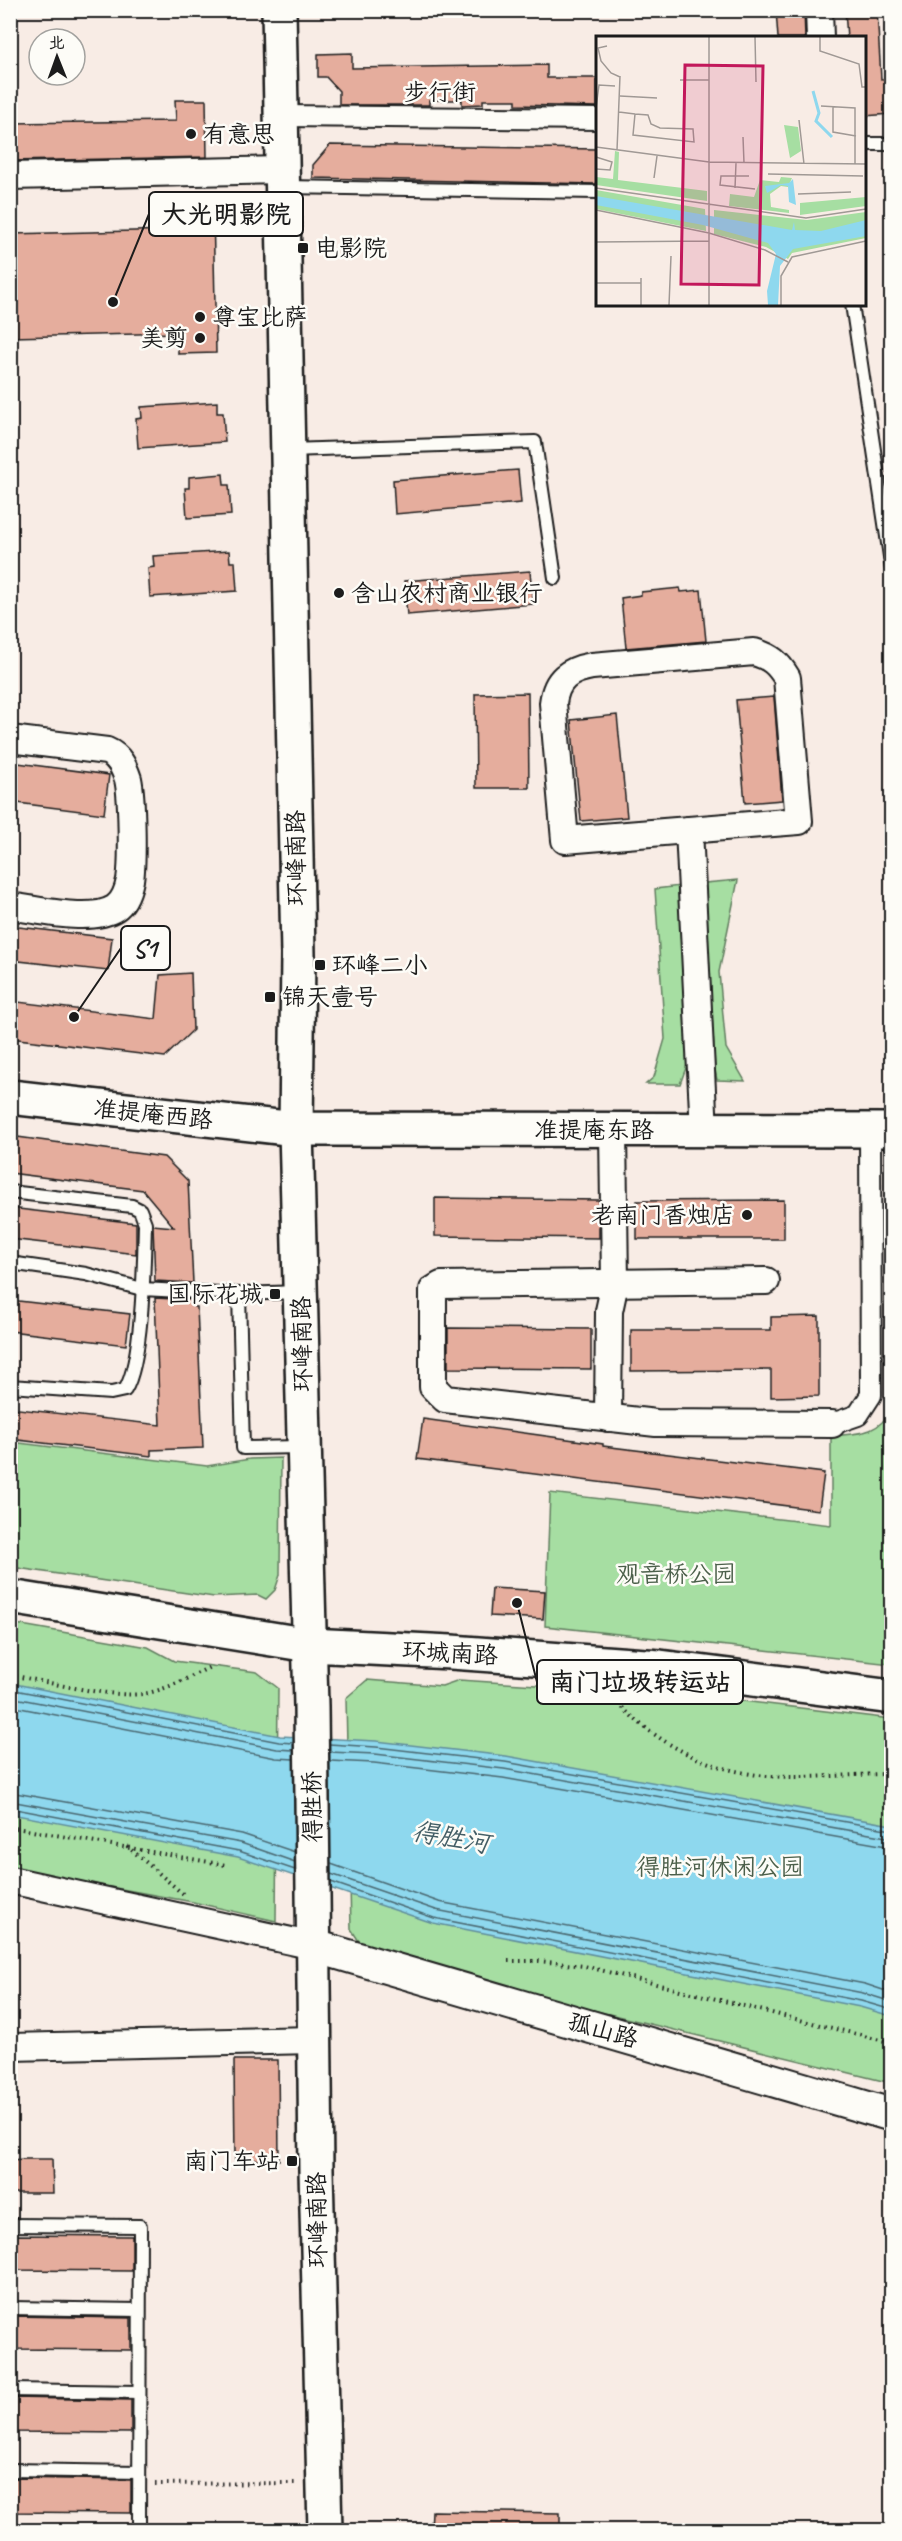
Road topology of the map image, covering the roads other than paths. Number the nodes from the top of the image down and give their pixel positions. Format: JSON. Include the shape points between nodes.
{"nodes":[{"id":1,"x":279,"y":10,"type":"edge"},
{"id":2,"x":819,"y":10,"type":"edge"},
{"id":3,"x":820,"y":36,"type":"edge"},
{"id":4,"x":281,"y":116,"type":"junction"},
{"id":5,"x":596,"y":119,"type":"edge"},
{"id":6,"x":866,"y":144,"type":"edge"},
{"id":7,"x":891,"y":144,"type":"edge"},
{"id":8,"x":10,"y":176,"type":"edge"},
{"id":9,"x":282,"y":178,"type":"junction"},
{"id":10,"x":596,"y":192,"type":"edge"},
{"id":11,"x":852,"y":306,"type":"edge"},
{"id":12,"x":288,"y":450,"type":"junction"},
{"id":13,"x":891,"y":570,"type":"edge"},
{"id":14,"x":555,"y":578,"type":"dead end"},
{"id":15,"x":10,"y":739,"type":"edge"},
{"id":16,"x":689,"y":830,"type":"junction"},
{"id":17,"x":10,"y":906,"type":"edge"},
{"id":18,"x":10,"y":1097,"type":"edge"},
{"id":19,"x":296,"y":1129,"type":"junction"},
{"id":20,"x":613,"y":1130,"type":"junction"},
{"id":21,"x":881,"y":1130,"type":"edge"},
{"id":22,"x":704,"y":1131,"type":"junction"},
{"id":23,"x":10,"y":1192,"type":"edge"},
{"id":24,"x":10,"y":1263,"type":"edge"},
{"id":25,"x":766,"y":1281,"type":"dead end"},
{"id":26,"x":615,"y":1282,"type":"junction"},
{"id":27,"x":142,"y":1289,"type":"junction"},
{"id":28,"x":300,"y":1292,"type":"junction"},
{"id":29,"x":239,"y":1294,"type":"junction"},
{"id":30,"x":10,"y":1386,"type":"edge"},
{"id":31,"x":608,"y":1418,"type":"junction"},
{"id":32,"x":832,"y":1424,"type":"joint"},
{"id":33,"x":304,"y":1447,"type":"junction"},
{"id":34,"x":10,"y":1597,"type":"edge"},
{"id":35,"x":309,"y":1645,"type":"junction"},
{"id":36,"x":891,"y":1697,"type":"edge"},
{"id":37,"x":311,"y":1706,"type":"joint"},
{"id":38,"x":10,"y":1880,"type":"edge"},
{"id":39,"x":314,"y":1909,"type":"joint"},
{"id":40,"x":314,"y":1946,"type":"junction"},
{"id":41,"x":314,"y":2040,"type":"junction"},
{"id":42,"x":10,"y":2047,"type":"edge"},
{"id":43,"x":891,"y":2115,"type":"edge"},
{"id":44,"x":10,"y":2225,"type":"edge"},
{"id":45,"x":10,"y":2308,"type":"edge"},
{"id":46,"x":140,"y":2310,"type":"junction"},
{"id":47,"x":10,"y":2390,"type":"edge"},
{"id":48,"x":139,"y":2392,"type":"junction"},
{"id":49,"x":10,"y":2470,"type":"edge"},
{"id":50,"x":139,"y":2478,"type":"junction"},
{"id":51,"x":139,"y":2530,"type":"edge"},
{"id":52,"x":325,"y":2530,"type":"edge"}],
"edges":[{"from":1,"to":4,"type":"main road","name":"环峰南路"},
{"from":2,"to":3,"type":"street"},
{"from":4,"to":5,"type":"street","name":"步行街"},
{"from":4,"to":9,"type":"main road","name":"环峰南路"},
{"from":6,"to":7,"type":"lane"},
{"from":8,"to":9,"type":"street"},
{"from":9,"to":10,"type":"lane"},
{"from":9,"to":12,"type":"main road","name":"环峰南路"},
{"from":11,"to":13,"type":"lane"},
{"from":12,"to":14,"type":"lane","via":[[535,442]]},
{"from":12,"to":19,"type":"main road","name":"环峰南路","via":[[298,955]]},
{"from":15,"to":17,"type":"street","via":[[114,754],[129,782],[131,862],[126,895],[116,908],[87,914]]},
{"from":16,"to":16,"type":"street","via":[[799,821],[787,678],[779,664],[754,652],[592,666],[563,677],[554,690],[552,703],[565,840]]},
{"from":16,"to":22,"type":"street"},
{"from":18,"to":19,"type":"main road","name":"准提庵西路"},
{"from":19,"to":20,"type":"main road","name":"准提庵东路"},
{"from":19,"to":28,"type":"main road","name":"环峰南路"},
{"from":20,"to":22,"type":"main road","name":"准提庵东路"},
{"from":20,"to":26,"type":"street"},
{"from":21,"to":22,"type":"main road","name":"准提庵东路"},
{"from":21,"to":32,"type":"street","via":[[871,1395],[858,1415]]},
{"from":23,"to":27,"type":"lane","via":[[140,1210],[145,1223]]},
{"from":24,"to":27,"type":"lane","via":[[86,1274]]},
{"from":25,"to":26,"type":"street"},
{"from":26,"to":31,"type":"street","via":[[609,1311]]},
{"from":26,"to":31,"type":"street","via":[[441,1285],[433,1290],[433,1387],[445,1399]]},
{"from":27,"to":29,"type":"lane"},
{"from":27,"to":30,"type":"lane","via":[[131,1381],[125,1390],[111,1393]]},
{"from":28,"to":29,"type":"lane"},
{"from":28,"to":33,"type":"main road","name":"环峰南路"},
{"from":29,"to":33,"type":"lane","via":[[243,1448]]},
{"from":31,"to":32,"type":"street","via":[[656,1423]]},
{"from":33,"to":35,"type":"main road","name":"环峰南路"},
{"from":34,"to":35,"type":"main road","name":"环城南路"},
{"from":35,"to":36,"type":"main road","name":"环城南路","via":[[660,1667]]},
{"from":35,"to":37,"type":"main road","name":"环峰南路"},
{"from":37,"to":39,"type":"main road","name":"得胜桥"},
{"from":38,"to":40,"type":"street"},
{"from":39,"to":40,"type":"main road","name":"环峰南路"},
{"from":40,"to":41,"type":"main road","name":"环峰南路"},
{"from":40,"to":43,"type":"street","name":"孤山路"},
{"from":41,"to":42,"type":"street"},
{"from":41,"to":52,"type":"main road","name":"环峰南路"},
{"from":44,"to":46,"type":"lane","via":[[140,2226]]},
{"from":45,"to":46,"type":"lane"},
{"from":46,"to":48,"type":"lane"},
{"from":47,"to":48,"type":"lane"},
{"from":48,"to":50,"type":"lane"},
{"from":49,"to":50,"type":"lane"},
{"from":50,"to":51,"type":"lane"}]}
